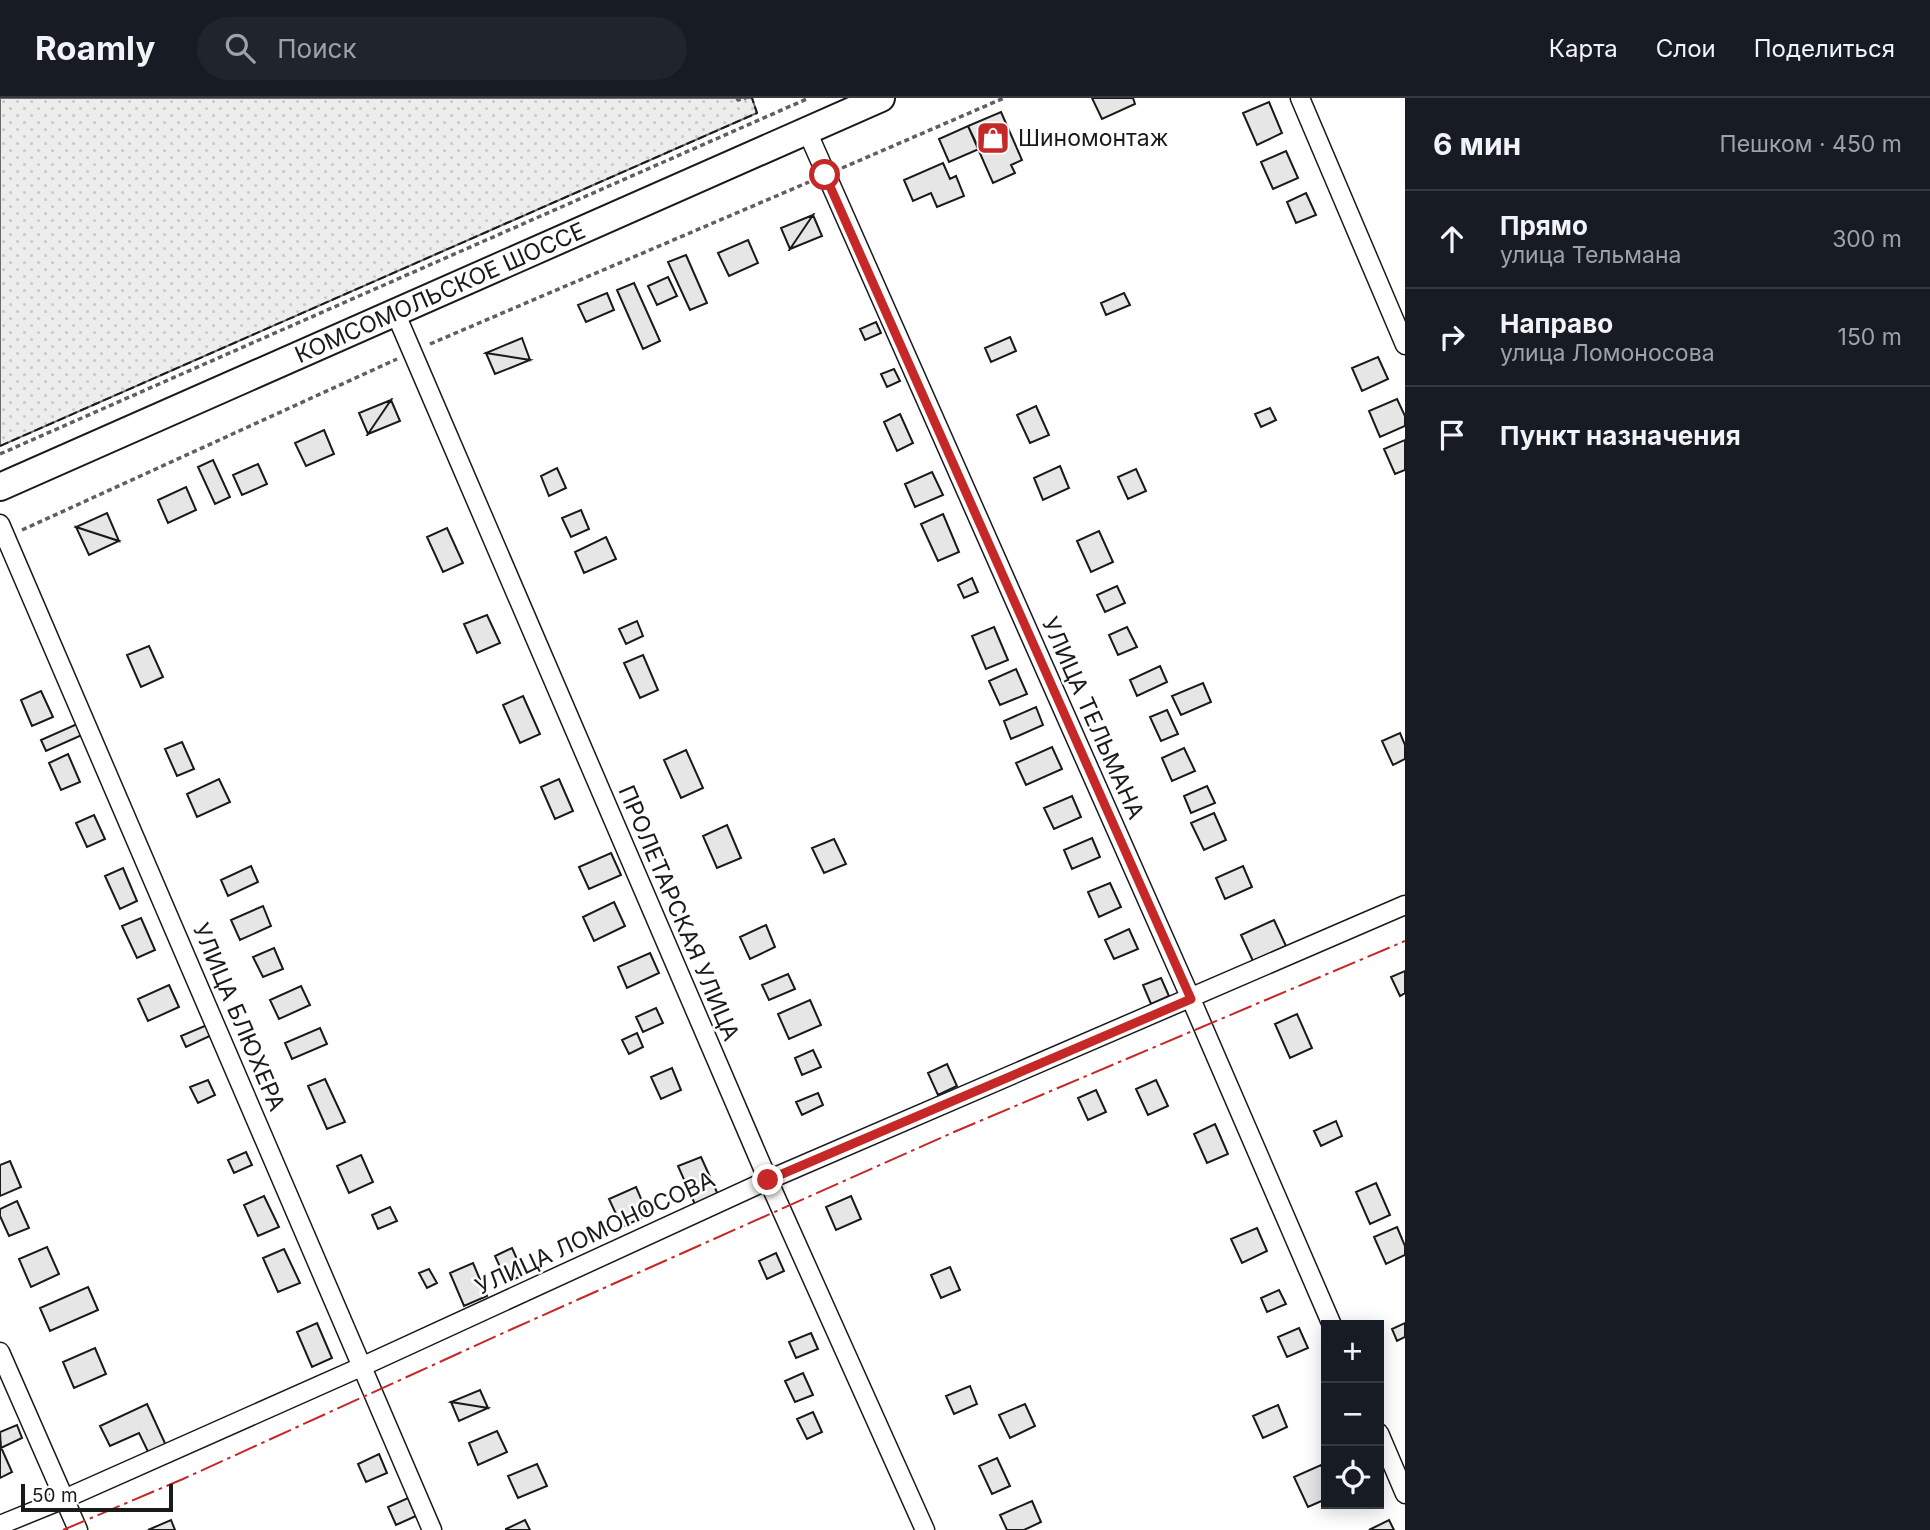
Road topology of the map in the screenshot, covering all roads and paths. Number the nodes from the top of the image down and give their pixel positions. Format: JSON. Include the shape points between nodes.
{"nodes":[{"id":1,"x":737,"y":98,"type":"edge"},
{"id":2,"x":746,"y":98,"type":"edge"},
{"id":3,"x":809,"y":98,"type":"edge"},
{"id":4,"x":881,"y":98,"type":"edge"},
{"id":5,"x":1004,"y":98,"type":"edge"},
{"id":6,"x":1300,"y":98,"type":"edge"},
{"id":7,"x":807,"y":131,"type":"junction"},
{"id":8,"x":825,"y":175,"type":"junction"},
{"id":9,"x":396,"y":312,"type":"junction"},
{"id":10,"x":1405,"y":345,"type":"edge"},
{"id":11,"x":0,"y":454,"type":"edge"},
{"id":12,"x":0,"y":487,"type":"edge"},
{"id":13,"x":0,"y":524,"type":"edge"},
{"id":14,"x":1405,"y":905,"type":"edge"},
{"id":15,"x":1191,"y":999,"type":"junction"},
{"id":16,"x":768,"y":1180,"type":"junction"},
{"id":17,"x":1330,"y":1320,"type":"edge"},
{"id":18,"x":0,"y":1352,"type":"edge"},
{"id":19,"x":361,"y":1367,"type":"junction"},
{"id":20,"x":1384,"y":1445,"type":"edge"},
{"id":21,"x":1405,"y":1494,"type":"edge"},
{"id":22,"x":64,"y":1499,"type":"junction"},
{"id":23,"x":0,"y":1525,"type":"edge"},
{"id":24,"x":78,"y":1530,"type":"edge"},
{"id":25,"x":432,"y":1530,"type":"edge"},
{"id":26,"x":925,"y":1530,"type":"edge"}],
"edges":[{"from":1,"to":2,"type":"path"},
{"from":3,"to":11,"type":"path"},
{"from":4,"to":7,"type":"main road","name":"КОМСОМОЛЬСКОЕ ШОССЕ"},
{"from":5,"to":8,"type":"path"},
{"from":6,"to":10,"type":"street"},
{"from":7,"to":8,"type":"street","name":"УЛИЦА ТЕЛЬМАНА"},
{"from":7,"to":9,"type":"main road","name":"КОМСОМОЛЬСКОЕ ШОССЕ"},
{"from":8,"to":15,"type":"street","name":"УЛИЦА ТЕЛЬМАНА"},
{"from":9,"to":12,"type":"main road","name":"КОМСОМОЛЬСКОЕ ШОССЕ"},
{"from":9,"to":16,"type":"street","name":"ПРОЛЕТАРСКАЯ УЛИЦА"},
{"from":13,"to":19,"type":"street","name":"УЛИЦА БЛЮХЕРА"},
{"from":14,"to":15,"type":"street","name":"УЛИЦА ЛОМОНОСОВА"},
{"from":15,"to":16,"type":"street","name":"УЛИЦА ЛОМОНОСОВА"},
{"from":15,"to":17,"type":"street","name":"УЛИЦА ТЕЛЬМАНА"},
{"from":16,"to":19,"type":"street","name":"УЛИЦА ЛОМОНОСОВА"},
{"from":16,"to":26,"type":"street","name":"ПРОЛЕТАРСКАЯ УЛИЦА"},
{"from":18,"to":22,"type":"street"},
{"from":19,"to":22,"type":"street","name":"УЛИЦА ЛОМОНОСОВА"},
{"from":19,"to":25,"type":"street","name":"УЛИЦА БЛЮХЕРА"},
{"from":20,"to":21,"type":"street"},
{"from":22,"to":23,"type":"street","name":"УЛИЦА ЛОМОНОСОВА"},
{"from":22,"to":24,"type":"street"}]}
